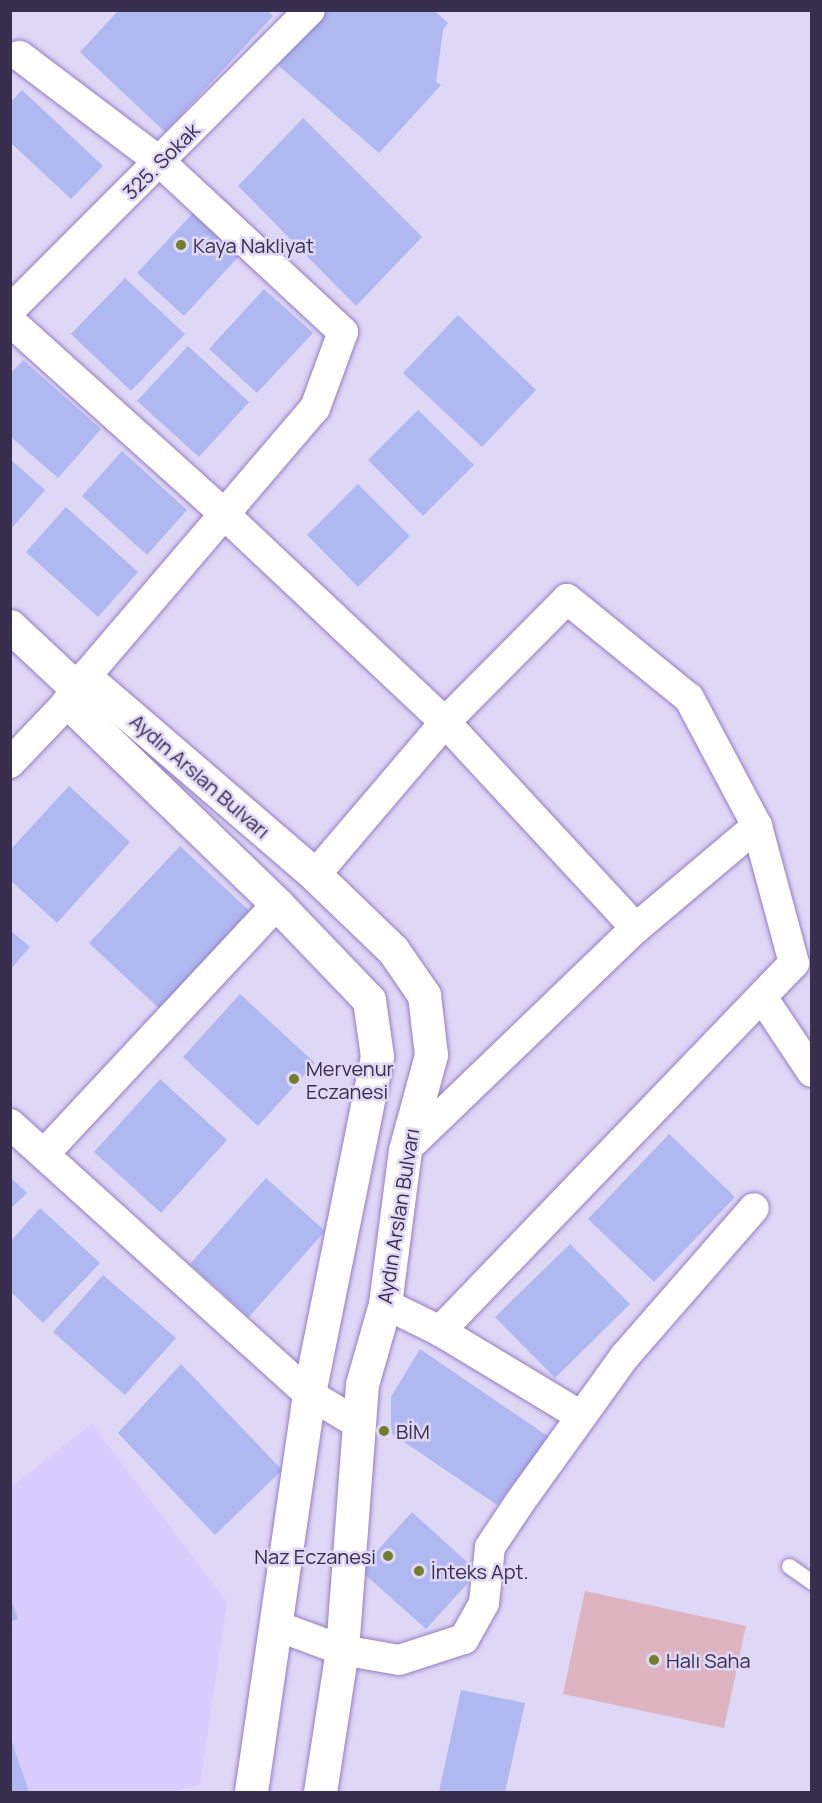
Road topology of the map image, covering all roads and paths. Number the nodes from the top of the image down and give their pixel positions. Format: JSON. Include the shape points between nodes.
{"nodes":[{"id":1,"x":310,"y":10,"type":"edge"},
{"id":2,"x":20,"y":56,"type":"dead end"},
{"id":3,"x":160,"y":162,"type":"junction"},
{"id":4,"x":10,"y":310,"type":"edge"},
{"id":5,"x":10,"y":321,"type":"edge"},
{"id":6,"x":224,"y":514,"type":"junction"},
{"id":7,"x":10,"y":626,"type":"edge"},
{"id":8,"x":77,"y":689,"type":"junction"},
{"id":9,"x":445,"y":722,"type":"junction"},
{"id":10,"x":10,"y":763,"type":"edge"},
{"id":11,"x":757,"y":826,"type":"junction"},
{"id":12,"x":315,"y":875,"type":"junction"},
{"id":13,"x":277,"y":904,"type":"junction"},
{"id":14,"x":636,"y":928,"type":"junction"},
{"id":15,"x":762,"y":997,"type":"junction"},
{"id":16,"x":812,"y":1072,"type":"edge"},
{"id":17,"x":10,"y":1124,"type":"edge"},
{"id":18,"x":405,"y":1150,"type":"junction"},
{"id":19,"x":44,"y":1154,"type":"junction"},
{"id":20,"x":754,"y":1208,"type":"dead end"},
{"id":21,"x":385,"y":1304,"type":"junction"},
{"id":22,"x":440,"y":1331,"type":"junction"},
{"id":23,"x":309,"y":1394,"type":"junction"},
{"id":24,"x":579,"y":1415,"type":"junction"},
{"id":25,"x":359,"y":1424,"type":"junction"},
{"id":26,"x":789,"y":1566,"type":"dead end"},
{"id":27,"x":812,"y":1582,"type":"edge"},
{"id":28,"x":277,"y":1626,"type":"junction"},
{"id":29,"x":342,"y":1650,"type":"junction"},
{"id":30,"x":251,"y":1792,"type":"edge"},
{"id":31,"x":320,"y":1792,"type":"edge"}],
"edges":[{"from":1,"to":3,"type":"street","name":"325. Sokak"},
{"from":2,"to":3,"type":"street"},
{"from":3,"to":4,"type":"street","name":"325. Sokak"},
{"from":3,"to":6,"type":"street","via":[[343,332],[315,408]]},
{"from":5,"to":6,"type":"street"},
{"from":6,"to":8,"type":"street"},
{"from":6,"to":9,"type":"street"},
{"from":7,"to":8,"type":"street","name":"Aydın Arslan Bulvarı"},
{"from":8,"to":10,"type":"street"},
{"from":8,"to":12,"type":"street","name":"Aydın Arslan Bulvarı"},
{"from":8,"to":13,"type":"street"},
{"from":9,"to":11,"type":"street","via":[[567,599],[689,698]]},
{"from":9,"to":12,"type":"street"},
{"from":9,"to":14,"type":"street"},
{"from":11,"to":14,"type":"street"},
{"from":11,"to":15,"type":"street","via":[[794,963]]},
{"from":12,"to":18,"type":"street","name":"Aydın Arslan Bulvarı","via":[[393,950],[424,995],[431,1055]]},
{"from":13,"to":19,"type":"street"},
{"from":13,"to":23,"type":"street","via":[[369,1000],[377,1056]]},
{"from":14,"to":18,"type":"street"},
{"from":15,"to":16,"type":"street"},
{"from":15,"to":22,"type":"street"},
{"from":17,"to":19,"type":"street"},
{"from":18,"to":21,"type":"street","name":"Aydın Arslan Bulvarı"},
{"from":19,"to":23,"type":"street"},
{"from":20,"to":24,"type":"street"},
{"from":21,"to":22,"type":"street"},
{"from":21,"to":25,"type":"street","name":"Aydın Arslan Bulvarı","via":[[362,1384]]},
{"from":22,"to":24,"type":"street"},
{"from":23,"to":25,"type":"street"},
{"from":23,"to":28,"type":"street"},
{"from":24,"to":29,"type":"street","via":[[490,1547],[484,1603],[464,1639],[399,1660]]},
{"from":25,"to":29,"type":"street","name":"Aydın Arslan Bulvarı"},
{"from":26,"to":27,"type":"lane"},
{"from":28,"to":29,"type":"street"},
{"from":28,"to":30,"type":"street"},
{"from":29,"to":31,"type":"street","name":"Aydın Arslan Bulvarı"}]}
